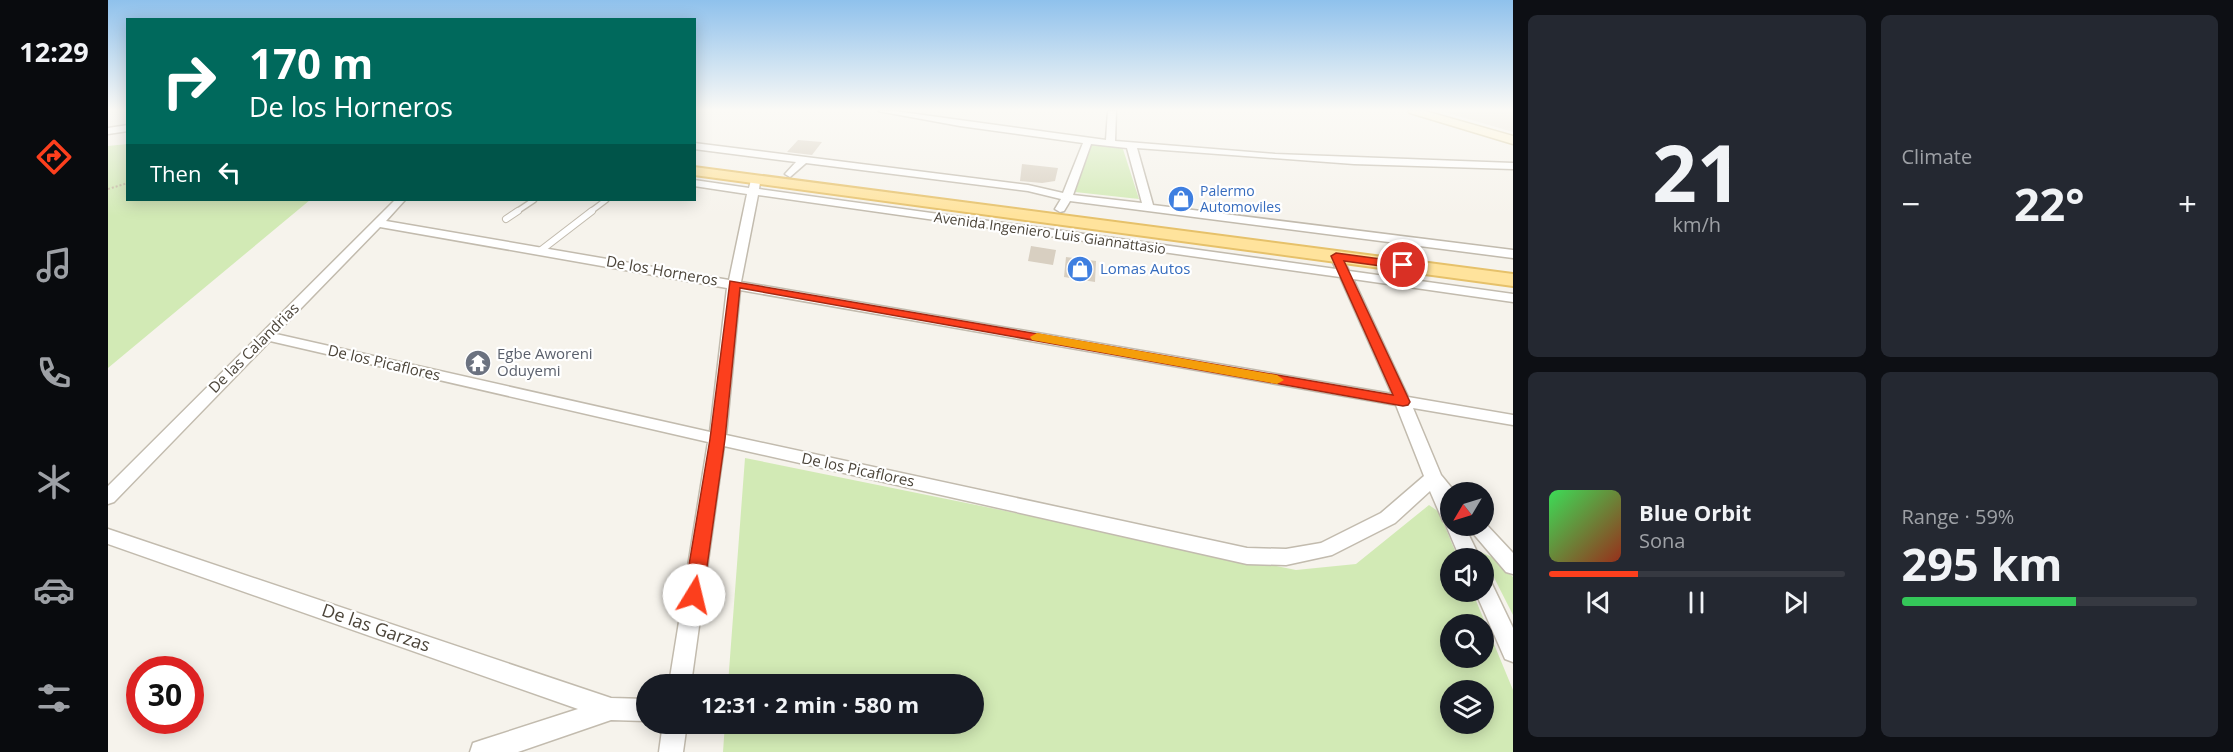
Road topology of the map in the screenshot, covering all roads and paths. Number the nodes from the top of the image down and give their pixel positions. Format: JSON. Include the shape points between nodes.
{"nodes":[{"id":1,"x":696,"y":146,"type":"edge"},
{"id":2,"x":1086,"y":146,"type":"edge"},
{"id":3,"x":1131,"y":146,"type":"edge"},
{"id":4,"x":1146,"y":146,"type":"edge"},
{"id":5,"x":803,"y":160,"type":"junction"},
{"id":6,"x":696,"y":161,"type":"edge"},
{"id":7,"x":1513,"y":166,"type":"edge"},
{"id":8,"x":696,"y":171,"type":"edge"},
{"id":9,"x":790,"y":174,"type":"junction"},
{"id":10,"x":696,"y":183,"type":"edge"},
{"id":11,"x":126,"y":184,"type":"edge"},
{"id":12,"x":754,"y":185,"type":"junction"},
{"id":13,"x":108,"y":189,"type":"edge"},
{"id":14,"x":399,"y":201,"type":"edge"},
{"id":15,"x":533,"y":201,"type":"edge"},
{"id":16,"x":605,"y":201,"type":"edge"},
{"id":17,"x":1063,"y":203,"type":"junction"},
{"id":18,"x":1149,"y":208,"type":"junction"},
{"id":19,"x":966,"y":214,"type":"junction"},
{"id":20,"x":506,"y":219,"type":"dead end"},
{"id":21,"x":378,"y":223,"type":"junction"},
{"id":22,"x":540,"y":251,"type":"junction"},
{"id":23,"x":1513,"y":254,"type":"edge"},
{"id":24,"x":1336,"y":256,"type":"junction"},
{"id":25,"x":1513,"y":268,"type":"edge"},
{"id":26,"x":1346,"y":275,"type":"junction"},
{"id":27,"x":1513,"y":280,"type":"edge"},
{"id":28,"x":734,"y":284,"type":"junction"},
{"id":29,"x":1513,"y":298,"type":"edge"},
{"id":30,"x":266,"y":336,"type":"junction"},
{"id":31,"x":1403,"y":402,"type":"junction"},
{"id":32,"x":1513,"y":420,"type":"edge"},
{"id":33,"x":717,"y":439,"type":"junction"},
{"id":34,"x":1433,"y":478,"type":"junction"},
{"id":35,"x":1440,"y":486,"type":"edge"},
{"id":36,"x":1440,"y":494,"type":"edge"},
{"id":37,"x":108,"y":496,"type":"edge"},
{"id":38,"x":108,"y":536,"type":"edge"},
{"id":39,"x":1485,"y":536,"type":"edge"},
{"id":40,"x":1513,"y":566,"type":"edge"},
{"id":41,"x":1490,"y":602,"type":"edge"},
{"id":42,"x":1513,"y":652,"type":"edge"},
{"id":43,"x":682,"y":674,"type":"edge"},
{"id":44,"x":611,"y":709,"type":"junction"},
{"id":45,"x":636,"y":710,"type":"edge"},
{"id":46,"x":673,"y":734,"type":"edge"},
{"id":47,"x":482,"y":752,"type":"edge"},
{"id":48,"x":671,"y":752,"type":"edge"}],
"edges":[{"from":1,"to":5,"type":"street","name":"Avenida Ingeniero Luis Giannattasio"},
{"from":2,"to":17,"type":"street"},
{"from":3,"to":18,"type":"street"},
{"from":4,"to":7,"type":"street","via":[[1370,162]]},
{"from":5,"to":9,"type":"street"},
{"from":5,"to":17,"type":"street","name":"Avenida Ingeniero Luis Giannattasio","via":[[1028,188]]},
{"from":6,"to":9,"type":"main road","name":"Avenida Ingeniero Luis Giannattasio"},
{"from":8,"to":12,"type":"main road","name":"Avenida Ingeniero Luis Giannattasio"},
{"from":9,"to":17,"type":"main road","name":"Avenida Ingeniero Luis Giannattasio"},
{"from":10,"to":12,"type":"street","name":"Avenida Ingeniero Luis Giannattasio"},
{"from":11,"to":13,"type":"path"},
{"from":12,"to":19,"type":"main road","name":"Avenida Ingeniero Luis Giannattasio"},
{"from":12,"to":28,"type":"street"},
{"from":14,"to":21,"type":"street","name":"De las Calandrias"},
{"from":15,"to":20,"type":"lane"},
{"from":16,"to":22,"type":"lane"},
{"from":17,"to":18,"type":"street","name":"Avenida Ingeniero Luis Giannattasio"},
{"from":17,"to":25,"type":"main road","name":"Avenida Ingeniero Luis Giannattasio"},
{"from":18,"to":23,"type":"street","name":"Avenida Ingeniero Luis Giannattasio"},
{"from":19,"to":24,"type":"main road","name":"Avenida Ingeniero Luis Giannattasio"},
{"from":19,"to":26,"type":"street","name":"Avenida Ingeniero Luis Giannattasio"},
{"from":21,"to":22,"type":"street","name":"De los Horneros"},
{"from":21,"to":30,"type":"street","name":"De las Calandrias"},
{"from":22,"to":28,"type":"street","name":"De los Horneros"},
{"from":24,"to":26,"type":"street"},
{"from":24,"to":27,"type":"main road","name":"Avenida Ingeniero Luis Giannattasio"},
{"from":26,"to":29,"type":"street","name":"Avenida Ingeniero Luis Giannattasio"},
{"from":26,"to":31,"type":"street"},
{"from":28,"to":31,"type":"street","name":"De los Horneros"},
{"from":28,"to":33,"type":"street"},
{"from":30,"to":33,"type":"street","name":"De los Picaflores"},
{"from":30,"to":37,"type":"street","name":"De las Calandrias"},
{"from":31,"to":32,"type":"street","name":"De los Horneros"},
{"from":31,"to":34,"type":"street"},
{"from":33,"to":34,"type":"street","name":"De los Picaflores","via":[[1247,556],[1286,557],[1324,550],[1388,518]]},
{"from":33,"to":43,"type":"street"},
{"from":34,"to":35,"type":"street"},
{"from":34,"to":36,"type":"street"},
{"from":38,"to":44,"type":"street","name":"De las Garzas"},
{"from":39,"to":40,"type":"street"},
{"from":41,"to":42,"type":"street"},
{"from":44,"to":45,"type":"street","name":"De las Garzas"},
{"from":44,"to":47,"type":"street"},
{"from":46,"to":48,"type":"street"}]}
